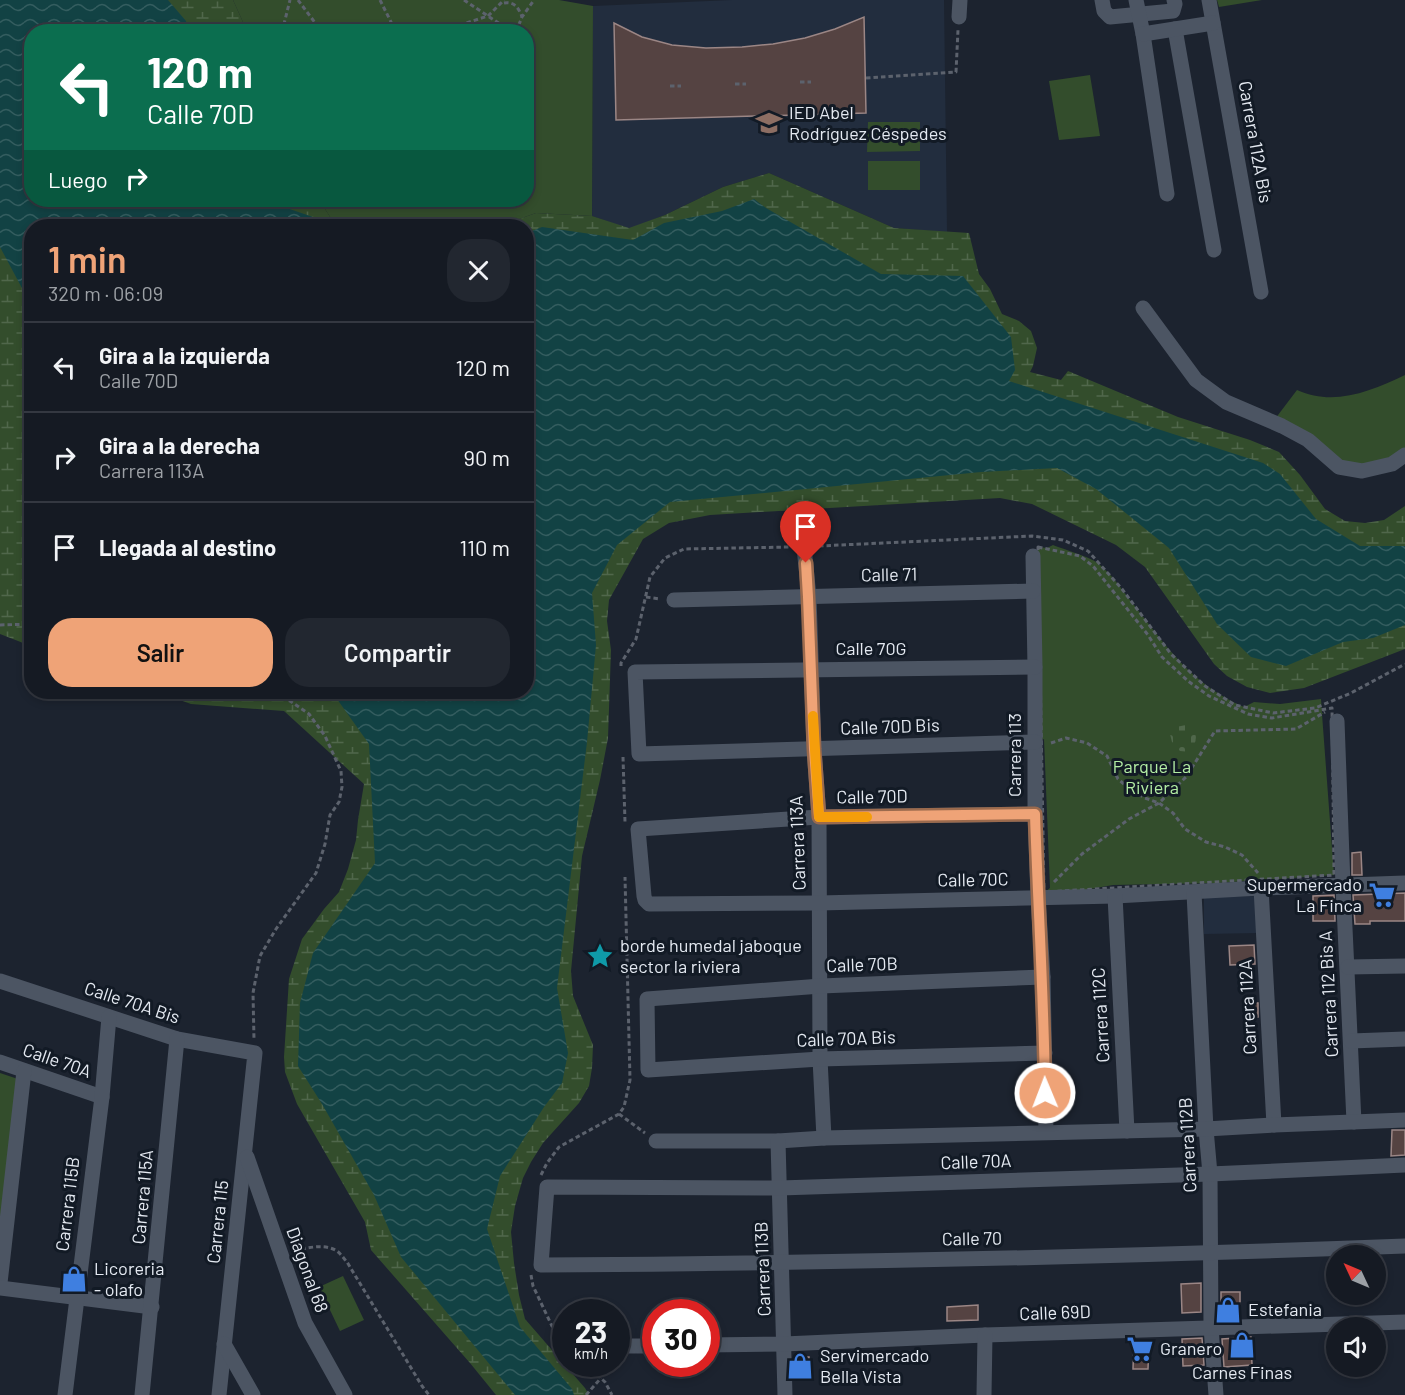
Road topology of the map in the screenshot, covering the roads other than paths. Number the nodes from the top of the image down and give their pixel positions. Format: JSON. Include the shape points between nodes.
{"nodes":[{"id":1,"x":960,"y":0,"type":"edge"},
{"id":2,"x":1101,"y":0,"type":"edge"},
{"id":3,"x":1174,"y":0,"type":"edge"},
{"id":4,"x":1209,"y":0,"type":"edge"},
{"id":5,"x":1137,"y":7,"type":"edge"},
{"id":6,"x":958,"y":17,"type":"road end"},
{"id":7,"x":1213,"y":23,"type":"junction"},
{"id":8,"x":1175,"y":29,"type":"junction"},
{"id":9,"x":1143,"y":34,"type":"junction"},
{"id":10,"x":1167,"y":194,"type":"dead end"},
{"id":11,"x":1214,"y":250,"type":"dead end"},
{"id":12,"x":1262,"y":292,"type":"dead end"},
{"id":13,"x":1143,"y":308,"type":"dead end"},
{"id":14,"x":1405,"y":455,"type":"edge"},
{"id":15,"x":804,"y":547,"type":"dead end"},
{"id":16,"x":1033,"y":556,"type":"dead end"},
{"id":17,"x":1033,"y":591,"type":"junction"},
{"id":18,"x":808,"y":597,"type":"junction"},
{"id":19,"x":674,"y":600,"type":"dead end"},
{"id":20,"x":1035,"y":668,"type":"junction"},
{"id":21,"x":811,"y":669,"type":"junction"},
{"id":22,"x":1335,"y":715,"type":"road end"},
{"id":23,"x":1037,"y":745,"type":"junction"},
{"id":24,"x":814,"y":749,"type":"junction"},
{"id":25,"x":639,"y":754,"type":"joint"},
{"id":26,"x":1035,"y":814,"type":"junction"},
{"id":27,"x":819,"y":817,"type":"junction"},
{"id":28,"x":1405,"y":883,"type":"edge"},
{"id":29,"x":1265,"y":885,"type":"junction"},
{"id":30,"x":1343,"y":885,"type":"junction"},
{"id":31,"x":1194,"y":893,"type":"junction"},
{"id":32,"x":1041,"y":895,"type":"junction"},
{"id":33,"x":1115,"y":896,"type":"junction"},
{"id":34,"x":819,"y":903,"type":"junction"},
{"id":35,"x":649,"y":904,"type":"joint"},
{"id":36,"x":1405,"y":966,"type":"edge"},
{"id":37,"x":1348,"y":968,"type":"junction"},
{"id":38,"x":1043,"y":977,"type":"junction"},
{"id":39,"x":0,"y":981,"type":"edge"},
{"id":40,"x":821,"y":986,"type":"junction"},
{"id":41,"x":109,"y":1017,"type":"junction"},
{"id":42,"x":177,"y":1039,"type":"junction"},
{"id":43,"x":1405,"y":1040,"type":"edge"},
{"id":44,"x":1351,"y":1041,"type":"junction"},
{"id":45,"x":255,"y":1053,"type":"joint"},
{"id":46,"x":1045,"y":1053,"type":"junction"},
{"id":47,"x":820,"y":1059,"type":"junction"},
{"id":48,"x":0,"y":1062,"type":"edge"},
{"id":49,"x":648,"y":1070,"type":"joint"},
{"id":50,"x":24,"y":1071,"type":"junction"},
{"id":51,"x":102,"y":1097,"type":"junction"},
{"id":52,"x":1405,"y":1120,"type":"edge"},
{"id":53,"x":1354,"y":1122,"type":"junction"},
{"id":54,"x":1274,"y":1125,"type":"junction"},
{"id":55,"x":1206,"y":1129,"type":"junction"},
{"id":56,"x":1127,"y":1131,"type":"junction"},
{"id":57,"x":1046,"y":1132,"type":"junction"},
{"id":58,"x":824,"y":1138,"type":"junction"},
{"id":59,"x":656,"y":1141,"type":"road end"},
{"id":60,"x":778,"y":1141,"type":"junction"},
{"id":61,"x":245,"y":1153,"type":"junction"},
{"id":62,"x":1405,"y":1165,"type":"edge"},
{"id":63,"x":1210,"y":1174,"type":"junction"},
{"id":64,"x":780,"y":1188,"type":"junction"},
{"id":65,"x":1405,"y":1246,"type":"edge"},
{"id":66,"x":1210,"y":1254,"type":"junction"},
{"id":67,"x":782,"y":1263,"type":"junction"},
{"id":68,"x":541,"y":1265,"type":"joint"},
{"id":69,"x":0,"y":1283,"type":"edge"},
{"id":70,"x":0,"y":1288,"type":"edge"},
{"id":71,"x":76,"y":1297,"type":"junction"},
{"id":72,"x":152,"y":1307,"type":"junction"},
{"id":73,"x":1405,"y":1322,"type":"edge"},
{"id":74,"x":1211,"y":1327,"type":"junction"},
{"id":75,"x":985,"y":1335,"type":"junction"},
{"id":76,"x":225,"y":1344,"type":"junction"},
{"id":77,"x":784,"y":1344,"type":"junction"},
{"id":78,"x":720,"y":1345,"type":"edge"},
{"id":79,"x":65,"y":1395,"type":"edge"},
{"id":80,"x":142,"y":1395,"type":"edge"},
{"id":81,"x":219,"y":1395,"type":"edge"},
{"id":82,"x":253,"y":1395,"type":"edge"},
{"id":83,"x":345,"y":1395,"type":"edge"},
{"id":84,"x":785,"y":1395,"type":"edge"},
{"id":85,"x":984,"y":1395,"type":"edge"},
{"id":86,"x":1216,"y":1395,"type":"edge"}],
"edges":[{"from":1,"to":6,"type":"street"},
{"from":2,"to":5,"type":"street","via":[[1110,17]]},
{"from":3,"to":5,"type":"street","via":[[1173,11]]},
{"from":4,"to":7,"type":"street","name":"Carrera 112A Bis"},
{"from":5,"to":9,"type":"street"},
{"from":7,"to":8,"type":"street"},
{"from":7,"to":12,"type":"street","name":"Carrera 112A Bis"},
{"from":8,"to":9,"type":"street"},
{"from":8,"to":11,"type":"street"},
{"from":9,"to":10,"type":"street"},
{"from":13,"to":14,"type":"street","via":[[1196,380],[1226,402],[1308,440],[1339,467],[1362,471],[1392,464]]},
{"from":15,"to":18,"type":"street","name":"Carrera 113A"},
{"from":16,"to":17,"type":"street","name":"Carrera 113"},
{"from":17,"to":18,"type":"street","name":"Calle 71"},
{"from":17,"to":20,"type":"street","name":"Carrera 113"},
{"from":18,"to":19,"type":"street","name":"Calle 71"},
{"from":18,"to":21,"type":"street","name":"Carrera 113A"},
{"from":20,"to":21,"type":"street","name":"Calle 70G"},
{"from":20,"to":23,"type":"street","name":"Carrera 113"},
{"from":21,"to":24,"type":"street","name":"Carrera 113A"},
{"from":21,"to":25,"type":"street","name":"Calle 70G","via":[[635,672]]},
{"from":22,"to":30,"type":"street","name":"Carrera 112 Bis A"},
{"from":23,"to":24,"type":"street","name":"Calle 70D Bis"},
{"from":23,"to":26,"type":"street","name":"Carrera 113"},
{"from":24,"to":25,"type":"street","name":"Calle 70D Bis"},
{"from":24,"to":27,"type":"street","name":"Carrera 113A"},
{"from":26,"to":27,"type":"street","name":"Calle 70D"},
{"from":26,"to":32,"type":"street","name":"Carrera 113"},
{"from":27,"to":34,"type":"street","name":"Carrera 113A"},
{"from":27,"to":35,"type":"street","name":"Calle 70D","via":[[638,829],[644,896]]},
{"from":28,"to":30,"type":"street","name":"Calle 70C"},
{"from":29,"to":30,"type":"street","name":"Calle 70C"},
{"from":29,"to":31,"type":"street","name":"Calle 70C"},
{"from":29,"to":54,"type":"street","name":"Carrera 112A"},
{"from":30,"to":37,"type":"street","name":"Carrera 112 Bis A"},
{"from":31,"to":33,"type":"street","name":"Calle 70C"},
{"from":31,"to":55,"type":"street","name":"Carrera 112B"},
{"from":32,"to":33,"type":"street","name":"Calle 70C"},
{"from":32,"to":34,"type":"street","name":"Calle 70C"},
{"from":32,"to":38,"type":"street","name":"Carrera 113"},
{"from":33,"to":56,"type":"street","name":"Carrera 112C"},
{"from":34,"to":35,"type":"street","name":"Calle 70C"},
{"from":34,"to":40,"type":"street","name":"Carrera 113A"},
{"from":36,"to":37,"type":"street"},
{"from":37,"to":44,"type":"street","name":"Carrera 112 Bis A"},
{"from":38,"to":40,"type":"street","name":"Calle 70B"},
{"from":38,"to":46,"type":"street","name":"Carrera 113"},
{"from":39,"to":41,"type":"street","name":"Calle 70A Bis"},
{"from":40,"to":47,"type":"street","name":"Carrera 113A"},
{"from":40,"to":49,"type":"street","name":"Calle 70B","via":[[647,999]]},
{"from":41,"to":42,"type":"street","name":"Calle 70A Bis"},
{"from":41,"to":51,"type":"street","name":"Carrera 115B"},
{"from":42,"to":45,"type":"street","name":"Calle 70A Bis"},
{"from":42,"to":72,"type":"street","name":"Carrera 115A"},
{"from":43,"to":44,"type":"street"},
{"from":44,"to":53,"type":"street","name":"Carrera 112 Bis A"},
{"from":45,"to":61,"type":"street","name":"Carrera 115"},
{"from":46,"to":47,"type":"street","name":"Calle 70A Bis"},
{"from":46,"to":57,"type":"street","name":"Carrera 113"},
{"from":47,"to":49,"type":"street","name":"Calle 70A Bis"},
{"from":47,"to":58,"type":"street","name":"Carrera 113A"},
{"from":48,"to":50,"type":"street","name":"Calle 70A"},
{"from":50,"to":51,"type":"street","name":"Calle 70A"},
{"from":50,"to":69,"type":"street"},
{"from":51,"to":71,"type":"street","name":"Carrera 115B"},
{"from":52,"to":53,"type":"street","name":"Calle 70A"},
{"from":53,"to":54,"type":"street","name":"Calle 70A"},
{"from":54,"to":55,"type":"street","name":"Calle 70A"},
{"from":55,"to":56,"type":"street","name":"Calle 70A"},
{"from":55,"to":63,"type":"street","name":"Carrera 112B"},
{"from":56,"to":57,"type":"street","name":"Calle 70A"},
{"from":57,"to":58,"type":"street","name":"Calle 70A"},
{"from":58,"to":60,"type":"street","name":"Calle 70A"},
{"from":59,"to":60,"type":"street","name":"Calle 70A"},
{"from":60,"to":64,"type":"street","name":"Carrera 113B"},
{"from":61,"to":76,"type":"street","name":"Carrera 115"},
{"from":61,"to":83,"type":"street","name":"Diagonal 68","via":[[305,1323]]},
{"from":62,"to":63,"type":"street","name":"Calle 70A"},
{"from":63,"to":64,"type":"street","name":"Calle 70A"},
{"from":63,"to":66,"type":"street","name":"Carrera 112B"},
{"from":64,"to":67,"type":"street","name":"Carrera 113B"},
{"from":64,"to":68,"type":"street","name":"Calle 70A","via":[[547,1187]]},
{"from":65,"to":66,"type":"street","name":"Calle 70"},
{"from":66,"to":67,"type":"street","name":"Calle 70"},
{"from":66,"to":74,"type":"street","name":"Carrera 112B"},
{"from":67,"to":68,"type":"street","name":"Calle 70"},
{"from":67,"to":77,"type":"street","name":"Carrera 113B"},
{"from":70,"to":71,"type":"street"},
{"from":71,"to":72,"type":"street"},
{"from":71,"to":79,"type":"street","name":"Carrera 115B"},
{"from":72,"to":80,"type":"street","name":"Carrera 115A"},
{"from":73,"to":74,"type":"street","name":"Calle 69D"},
{"from":74,"to":75,"type":"street","name":"Calle 69D"},
{"from":74,"to":86,"type":"street","name":"Carrera 112B"},
{"from":75,"to":77,"type":"street","name":"Calle 69D"},
{"from":75,"to":85,"type":"street"},
{"from":76,"to":81,"type":"street","name":"Carrera 115"},
{"from":76,"to":82,"type":"street"},
{"from":77,"to":78,"type":"street","name":"Calle 69D"},
{"from":77,"to":84,"type":"street","name":"Carrera 113B"}]}
